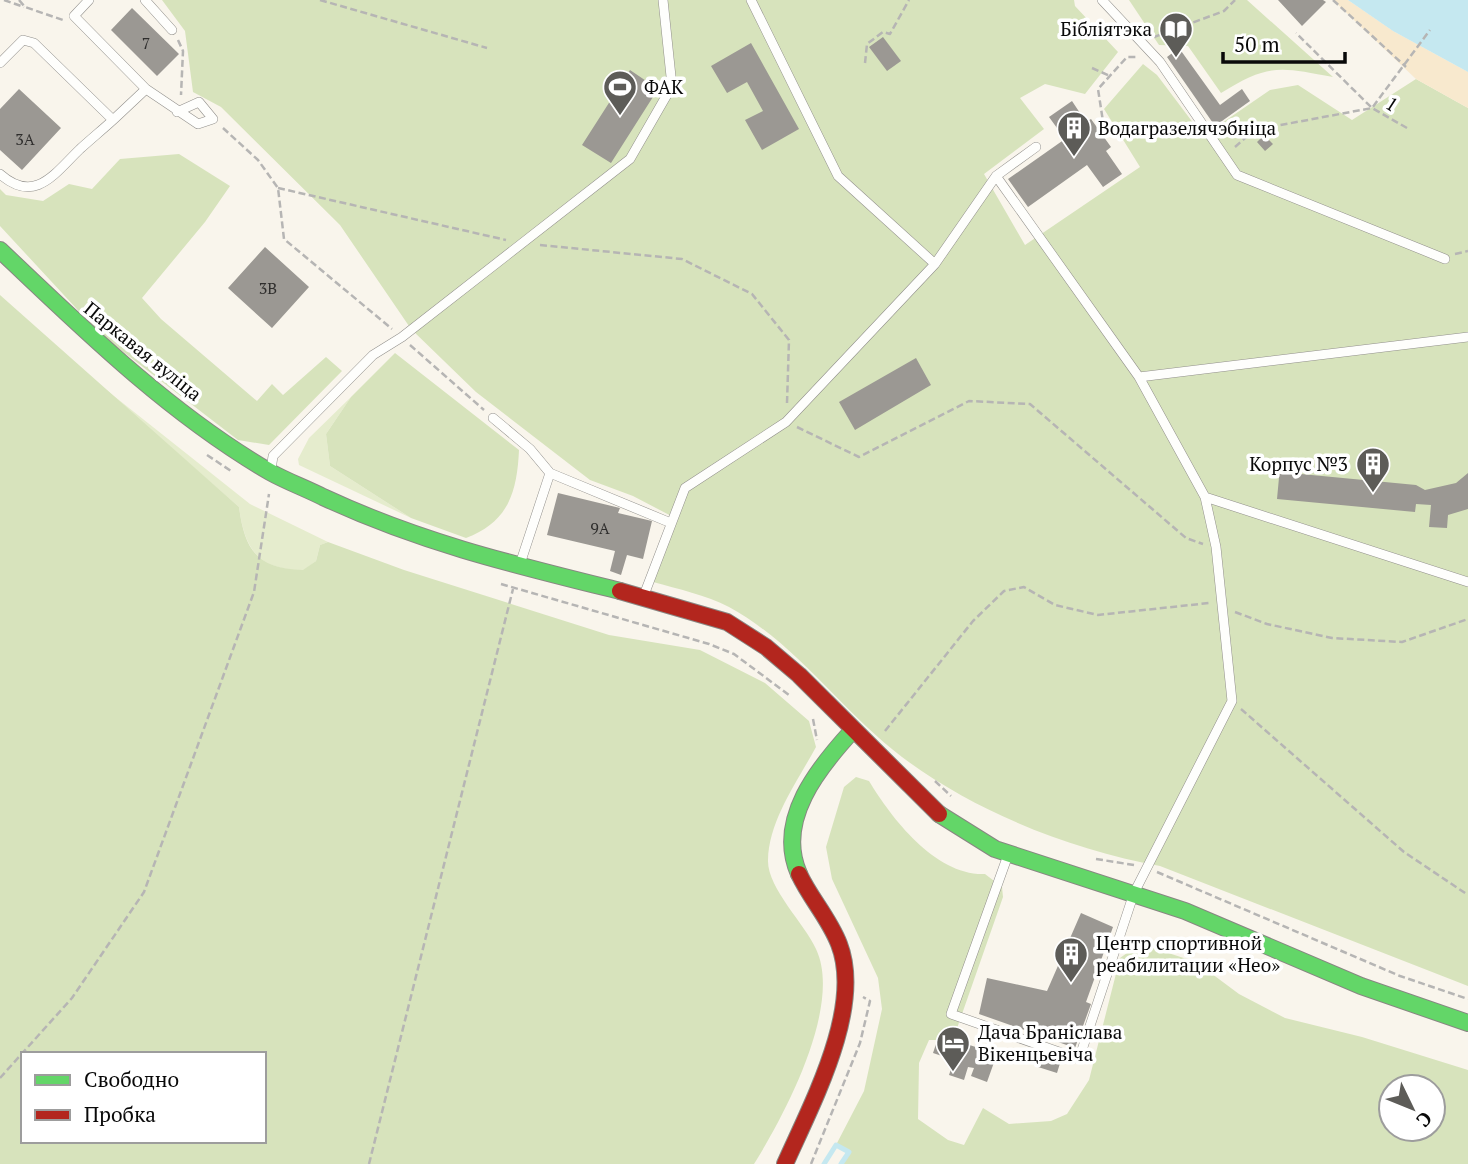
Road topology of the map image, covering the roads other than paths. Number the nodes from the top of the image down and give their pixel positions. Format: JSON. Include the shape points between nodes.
{"nodes":[{"id":1,"x":89,"y":0,"type":"edge"},
{"id":2,"x":145,"y":0,"type":"edge"},
{"id":3,"x":663,"y":0,"type":"edge"},
{"id":4,"x":751,"y":0,"type":"edge"},
{"id":5,"x":1102,"y":0,"type":"edge"},
{"id":6,"x":172,"y":30,"type":"road end"},
{"id":7,"x":0,"y":63,"type":"edge"},
{"id":8,"x":146,"y":89,"type":"junction"},
{"id":9,"x":177,"y":112,"type":"junction"},
{"id":10,"x":113,"y":120,"type":"junction"},
{"id":11,"x":1036,"y":147,"type":"dead end"},
{"id":12,"x":0,"y":174,"type":"edge"},
{"id":13,"x":996,"y":176,"type":"junction"},
{"id":14,"x":0,"y":250,"type":"edge"},
{"id":15,"x":1445,"y":259,"type":"dead end"},
{"id":16,"x":935,"y":264,"type":"junction"},
{"id":17,"x":1468,"y":337,"type":"edge"},
{"id":18,"x":1139,"y":377,"type":"junction"},
{"id":19,"x":493,"y":418,"type":"road end"},
{"id":20,"x":271,"y":472,"type":"junction"},
{"id":21,"x":550,"y":473,"type":"junction"},
{"id":22,"x":1205,"y":497,"type":"junction"},
{"id":23,"x":671,"y":523,"type":"junction"},
{"id":24,"x":519,"y":566,"type":"junction"},
{"id":25,"x":1468,"y":582,"type":"edge"},
{"id":26,"x":644,"y":597,"type":"junction"},
{"id":27,"x":853,"y":730,"type":"junction"},
{"id":28,"x":1008,"y":854,"type":"junction"},
{"id":29,"x":1134,"y":893,"type":"junction"},
{"id":30,"x":1468,"y":1023,"type":"edge"},
{"id":31,"x":785,"y":1164,"type":"edge"}],
"edges":[{"from":1,"to":8,"type":"lane","via":[[74,16]]},
{"from":2,"to":6,"type":"lane"},
{"from":3,"to":20,"type":"lane","via":[[672,86],[630,159],[373,355],[273,456]]},
{"from":4,"to":16,"type":"lane","via":[[838,176]]},
{"from":5,"to":15,"type":"lane","via":[[1155,57],[1237,175]]},
{"from":7,"to":10,"type":"lane","via":[[23,40],[34,43]]},
{"from":8,"to":9,"type":"lane"},
{"from":8,"to":10,"type":"lane"},
{"from":9,"to":9,"type":"lane","via":[[198,124],[213,118],[199,103]]},
{"from":10,"to":12,"type":"lane","via":[[40,185],[29,188]]},
{"from":11,"to":13,"type":"lane"},
{"from":13,"to":16,"type":"lane"},
{"from":13,"to":18,"type":"lane"},
{"from":14,"to":20,"type":"street","name":"Паркавая вуліца","via":[[126,367]]},
{"from":16,"to":23,"type":"lane","via":[[786,422],[685,488]]},
{"from":17,"to":18,"type":"lane"},
{"from":18,"to":22,"type":"lane"},
{"from":19,"to":21,"type":"lane"},
{"from":20,"to":24,"type":"street","name":"Паркавая вуліца","via":[[375,521]]},
{"from":21,"to":23,"type":"lane"},
{"from":21,"to":24,"type":"lane"},
{"from":22,"to":25,"type":"lane"},
{"from":22,"to":29,"type":"lane","via":[[1216,547],[1232,701]]},
{"from":23,"to":26,"type":"lane"},
{"from":24,"to":26,"type":"street","name":"Паркавая вуліца"},
{"from":26,"to":27,"type":"street","name":"Паркавая вуліца","via":[[706,614],[744,632],[799,674]]},
{"from":27,"to":28,"type":"street","name":"Паркавая вуліца","via":[[934,811]]},
{"from":27,"to":31,"type":"street","via":[[813,780],[790,838],[794,865],[805,889],[837,936],[844,963],[845,999],[831,1049]]},
{"from":28,"to":29,"type":"street","name":"Паркавая вуліца"},
{"from":28,"to":29,"type":"lane","via":[[951,1014],[1079,1059]]},
{"from":29,"to":30,"type":"street","name":"Паркавая вуліца","via":[[1361,986]]}]}
